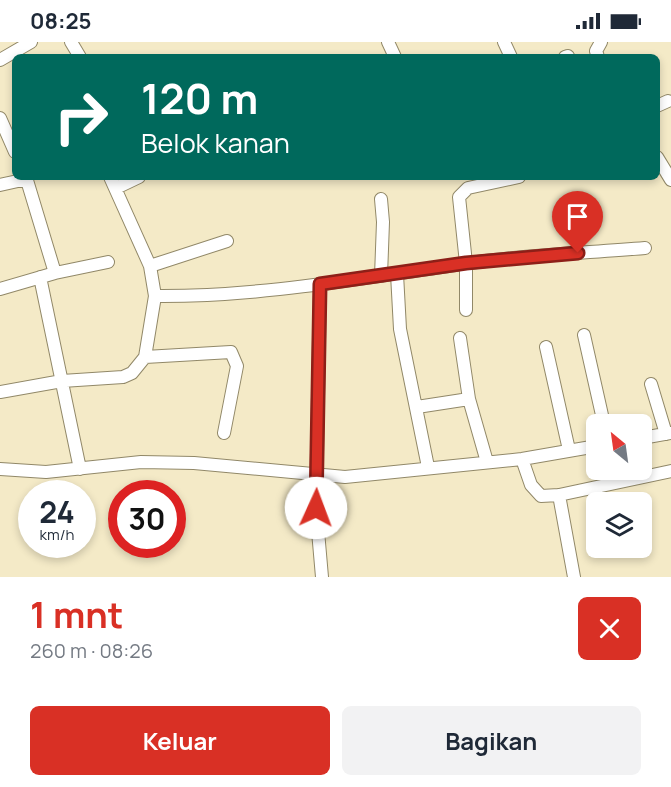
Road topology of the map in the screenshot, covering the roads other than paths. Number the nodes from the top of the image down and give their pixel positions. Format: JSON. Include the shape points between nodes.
{"nodes":[{"id":1,"x":31,"y":42,"type":"edge"},
{"id":2,"x":0,"y":60,"type":"edge"},
{"id":3,"x":0,"y":118,"type":"edge"},
{"id":4,"x":12,"y":145,"type":"edge"},
{"id":5,"x":660,"y":162,"type":"edge"},
{"id":6,"x":19,"y":180,"type":"edge"},
{"id":7,"x":27,"y":180,"type":"edge"},
{"id":8,"x":502,"y":180,"type":"edge"},
{"id":9,"x":671,"y":180,"type":"edge"},
{"id":10,"x":113,"y":183,"type":"edge"},
{"id":11,"x":0,"y":185,"type":"edge"},
{"id":12,"x":381,"y":199,"type":"dead end"},
{"id":13,"x":227,"y":241,"type":"dead end"},
{"id":14,"x":645,"y":248,"type":"dead end"},
{"id":15,"x":108,"y":262,"type":"dead end"},
{"id":16,"x":466,"y":263,"type":"junction"},
{"id":17,"x":150,"y":266,"type":"junction"},
{"id":18,"x":55,"y":273,"type":"junction"},
{"id":19,"x":397,"y":274,"type":"junction"},
{"id":20,"x":381,"y":276,"type":"junction"},
{"id":21,"x":40,"y":277,"type":"junction"},
{"id":22,"x":320,"y":284,"type":"junction"},
{"id":23,"x":0,"y":289,"type":"edge"},
{"id":24,"x":155,"y":296,"type":"junction"},
{"id":25,"x":466,"y":310,"type":"dead end"},
{"id":26,"x":584,"y":335,"type":"dead end"},
{"id":27,"x":460,"y":338,"type":"dead end"},
{"id":28,"x":546,"y":347,"type":"dead end"},
{"id":29,"x":145,"y":357,"type":"junction"},
{"id":30,"x":62,"y":381,"type":"junction"},
{"id":31,"x":651,"y":384,"type":"dead end"},
{"id":32,"x":0,"y":392,"type":"edge"},
{"id":33,"x":469,"y":399,"type":"junction"},
{"id":34,"x":417,"y":407,"type":"junction"},
{"id":35,"x":602,"y":414,"type":"edge"},
{"id":36,"x":224,"y":433,"type":"dead end"},
{"id":37,"x":669,"y":434,"type":"edge"},
{"id":38,"x":652,"y":437,"type":"edge"},
{"id":39,"x":586,"y":448,"type":"edge"},
{"id":40,"x":569,"y":450,"type":"junction"},
{"id":41,"x":522,"y":459,"type":"junction"},
{"id":42,"x":487,"y":462,"type":"junction"},
{"id":43,"x":428,"y":467,"type":"junction"},
{"id":44,"x":0,"y":469,"type":"edge"},
{"id":45,"x":80,"y":469,"type":"junction"},
{"id":46,"x":671,"y":471,"type":"edge"},
{"id":47,"x":317,"y":475,"type":"junction"},
{"id":48,"x":560,"y":495,"type":"junction"},
{"id":49,"x":322,"y":577,"type":"edge"},
{"id":50,"x":574,"y":577,"type":"edge"}],
"edges":[{"from":1,"to":2,"type":"street"},
{"from":3,"to":4,"type":"street"},
{"from":5,"to":9,"type":"street"},
{"from":6,"to":11,"type":"street"},
{"from":7,"to":18,"type":"street"},
{"from":8,"to":16,"type":"street","via":[[479,184],[459,197]]},
{"from":10,"to":17,"type":"street"},
{"from":12,"to":20,"type":"street"},
{"from":13,"to":17,"type":"street"},
{"from":14,"to":16,"type":"street"},
{"from":15,"to":18,"type":"street"},
{"from":16,"to":19,"type":"street"},
{"from":16,"to":25,"type":"street"},
{"from":17,"to":24,"type":"street"},
{"from":18,"to":21,"type":"street"},
{"from":19,"to":20,"type":"street"},
{"from":19,"to":34,"type":"street","via":[[400,329]]},
{"from":20,"to":22,"type":"street"},
{"from":21,"to":23,"type":"street"},
{"from":21,"to":30,"type":"street"},
{"from":22,"to":24,"type":"street","via":[[215,295]]},
{"from":22,"to":47,"type":"street"},
{"from":24,"to":29,"type":"street"},
{"from":26,"to":35,"type":"street"},
{"from":27,"to":33,"type":"street"},
{"from":28,"to":40,"type":"street"},
{"from":29,"to":30,"type":"street","via":[[132,373],[123,377]]},
{"from":29,"to":36,"type":"street","via":[[231,352],[237,366]]},
{"from":30,"to":32,"type":"street"},
{"from":30,"to":45,"type":"street"},
{"from":31,"to":37,"type":"street"},
{"from":33,"to":34,"type":"street"},
{"from":33,"to":42,"type":"street"},
{"from":34,"to":43,"type":"street"},
{"from":37,"to":38,"type":"street"},
{"from":39,"to":40,"type":"street"},
{"from":40,"to":41,"type":"street"},
{"from":41,"to":42,"type":"street"},
{"from":41,"to":48,"type":"street","via":[[536,493]]},
{"from":42,"to":43,"type":"street"},
{"from":43,"to":47,"type":"street","via":[[345,477]]},
{"from":44,"to":45,"type":"street"},
{"from":45,"to":47,"type":"street","via":[[141,462],[194,463]]},
{"from":46,"to":48,"type":"street"},
{"from":47,"to":49,"type":"street"},
{"from":48,"to":50,"type":"street"}]}
